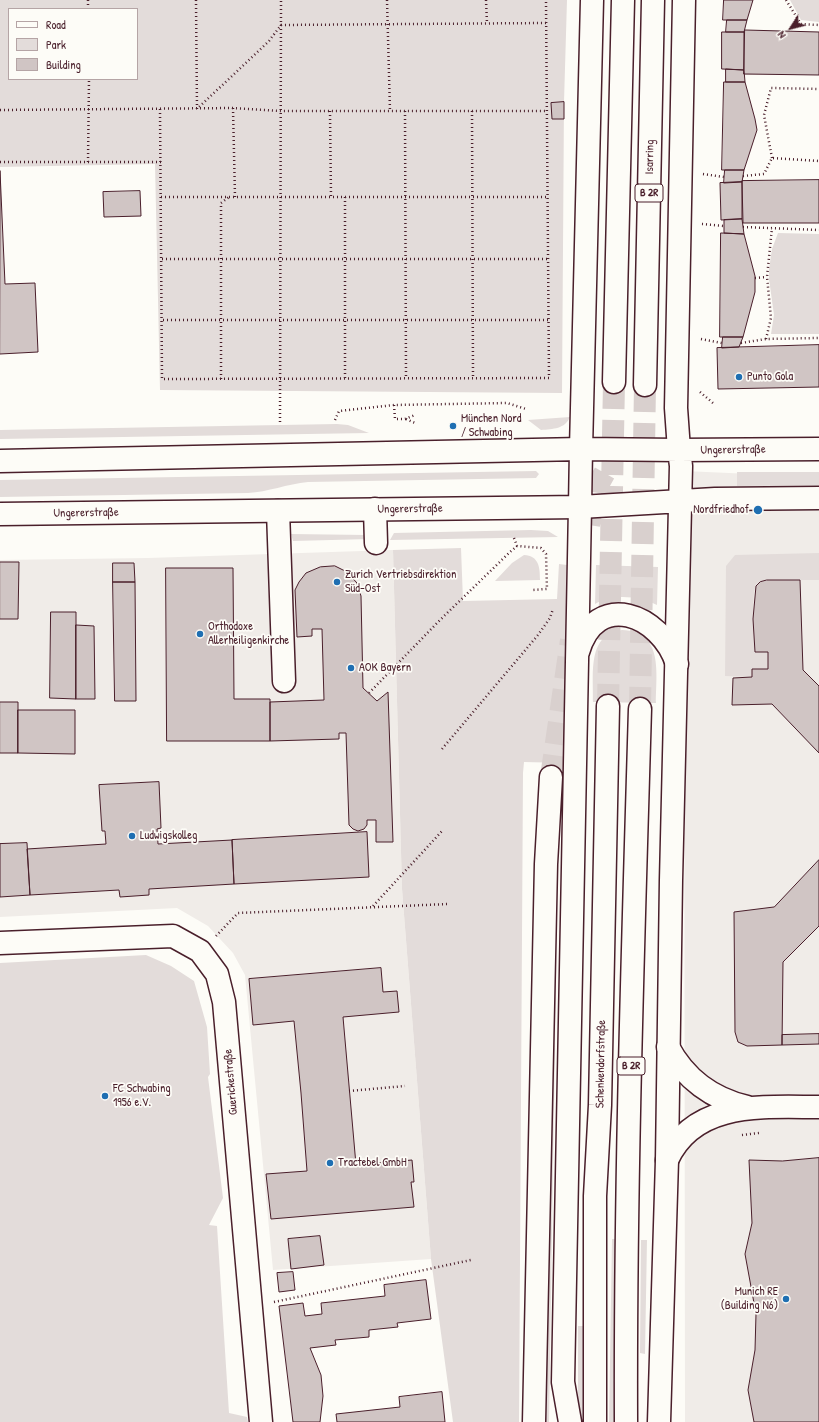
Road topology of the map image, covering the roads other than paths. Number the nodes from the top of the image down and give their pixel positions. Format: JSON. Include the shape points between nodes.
{"nodes":[{"id":1,"x":592,"y":0,"type":"edge"},
{"id":2,"x":623,"y":0,"type":"edge"},
{"id":3,"x":653,"y":0,"type":"edge"},
{"id":4,"x":684,"y":0,"type":"edge"},
{"id":5,"x":614,"y":382,"type":"tunnel mouth"},
{"id":6,"x":645,"y":385,"type":"tunnel mouth"},
{"id":7,"x":581,"y":449,"type":"junction"},
{"id":8,"x":819,"y":449,"type":"edge"},
{"id":9,"x":679,"y":450,"type":"junction"},
{"id":10,"x":0,"y":461,"type":"edge"},
{"id":11,"x":819,"y":498,"type":"edge"},
{"id":12,"x":680,"y":501,"type":"junction"},
{"id":13,"x":580,"y":507,"type":"junction"},
{"id":14,"x":375,"y":509,"type":"junction"},
{"id":15,"x":278,"y":511,"type":"junction"},
{"id":16,"x":0,"y":514,"type":"edge"},
{"id":17,"x":376,"y":543,"type":"dead end"},
{"id":18,"x":578,"y":652,"type":"junction"},
{"id":19,"x":676,"y":664,"type":"junction"},
{"id":20,"x":284,"y":681,"type":"dead end"},
{"id":21,"x":608,"y":706,"type":"tunnel mouth"},
{"id":22,"x":640,"y":709,"type":"tunnel mouth"},
{"id":23,"x":550,"y":777,"type":"tunnel mouth"},
{"id":24,"x":0,"y":943,"type":"edge"},
{"id":25,"x":668,"y":1047,"type":"junction"},
{"id":26,"x":749,"y":1107,"type":"junction"},
{"id":27,"x":819,"y":1107,"type":"edge"},
{"id":28,"x":667,"y":1160,"type":"junction"},
{"id":29,"x":563,"y":1382,"type":"junction"},
{"id":30,"x":261,"y":1422,"type":"edge"},
{"id":31,"x":534,"y":1422,"type":"edge"},
{"id":32,"x":555,"y":1422,"type":"edge"},
{"id":33,"x":570,"y":1422,"type":"edge"},
{"id":34,"x":595,"y":1422,"type":"edge"},
{"id":35,"x":626,"y":1422,"type":"edge"},
{"id":36,"x":659,"y":1422,"type":"edge"}],
"edges":[{"from":1,"to":7,"type":"main road"},
{"from":2,"to":5,"type":"main road","number":"B 2R"},
{"from":3,"to":6,"type":"main road","name":"Isarring","number":"B 2R"},
{"from":4,"to":9,"type":"main road","via":[[676,408]]},
{"from":7,"to":9,"type":"main road","name":"Ungererstraße"},
{"from":7,"to":10,"type":"main road","name":"Ungererstraße"},
{"from":7,"to":13,"type":"main road"},
{"from":8,"to":9,"type":"main road","name":"Ungererstraße"},
{"from":9,"to":12,"type":"main road"},
{"from":11,"to":12,"type":"main road","name":"Ungererstraße"},
{"from":12,"to":13,"type":"main road","name":"Ungererstraße"},
{"from":12,"to":19,"type":"main road"},
{"from":13,"to":14,"type":"main road","name":"Ungererstraße"},
{"from":13,"to":18,"type":"main road"},
{"from":14,"to":15,"type":"main road","name":"Ungererstraße"},
{"from":14,"to":17,"type":"main road"},
{"from":15,"to":16,"type":"main road","name":"Ungererstraße"},
{"from":15,"to":20,"type":"main road"},
{"from":18,"to":19,"type":"main road","via":[[586,635],[603,619],[616,614],[631,615],[654,629],[670,650]]},
{"from":18,"to":29,"type":"main road"},
{"from":19,"to":25,"type":"main road"},
{"from":21,"to":34,"type":"main road","name":"Schenkendorfstraße","number":"B 2R","via":[[600,1105],[595,1196]]},
{"from":22,"to":35,"type":"main road","number":"B 2R","via":[[630,1101]]},
{"from":23,"to":31,"type":"main road"},
{"from":24,"to":30,"type":"main road","name":"Guerickestraße","via":[[173,936],[200,952],[217,974],[224,1002]]},
{"from":25,"to":26,"type":"main road","via":[[680,1066],[694,1081],[722,1099]]},
{"from":25,"to":28,"type":"main road"},
{"from":26,"to":27,"type":"main road"},
{"from":26,"to":28,"type":"main road","via":[[722,1113],[694,1128],[676,1144]]},
{"from":28,"to":36,"type":"main road"},
{"from":29,"to":32,"type":"main road"},
{"from":29,"to":33,"type":"main road"}]}
